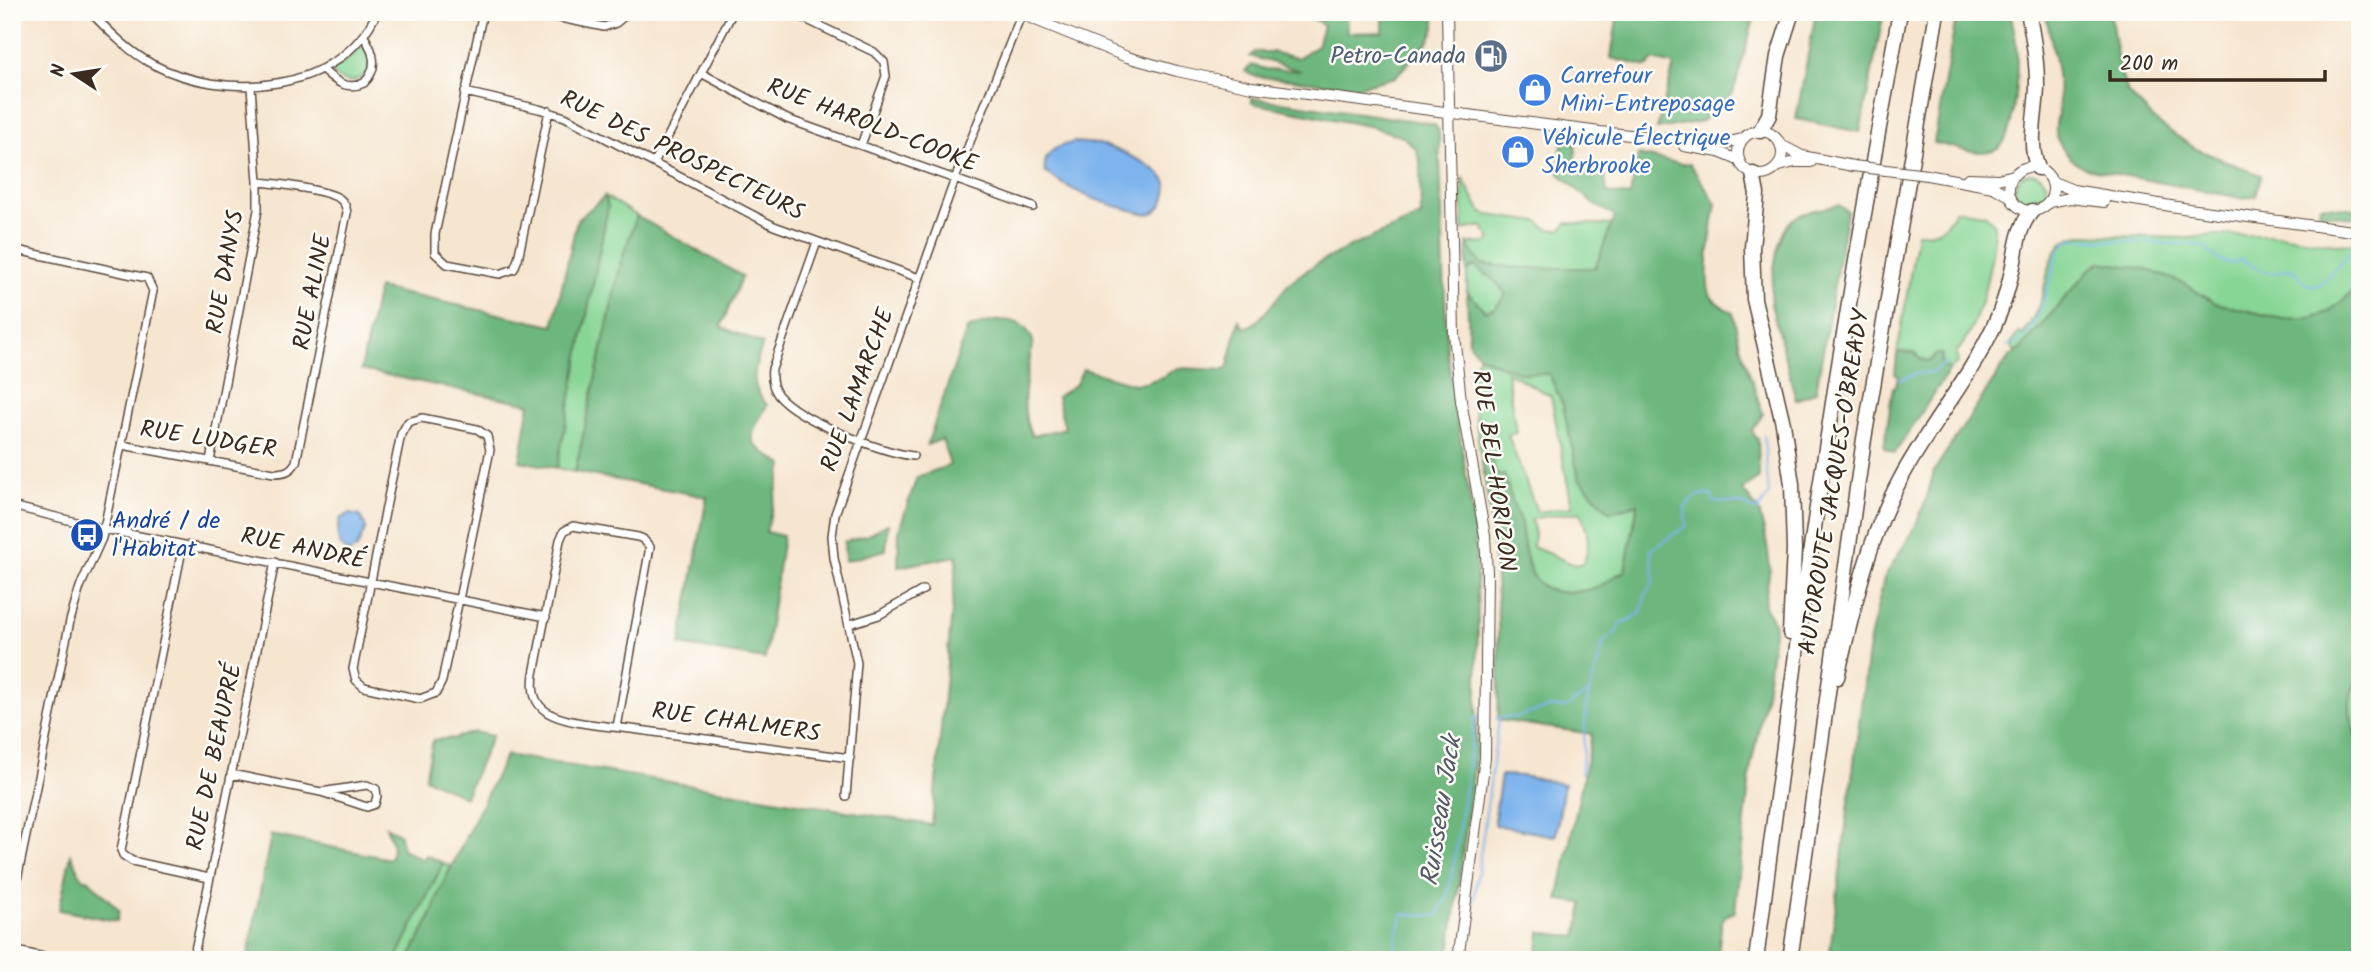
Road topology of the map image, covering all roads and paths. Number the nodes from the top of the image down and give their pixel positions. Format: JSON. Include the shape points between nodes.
{"nodes":[{"id":1,"x":90,"y":12,"type":"edge"},
{"id":2,"x":377,"y":12,"type":"edge"},
{"id":3,"x":483,"y":12,"type":"edge"},
{"id":4,"x":531,"y":12,"type":"edge"},
{"id":5,"x":629,"y":12,"type":"edge"},
{"id":6,"x":733,"y":12,"type":"edge"},
{"id":7,"x":791,"y":12,"type":"edge"},
{"id":8,"x":1447,"y":12,"type":"edge"},
{"id":9,"x":1792,"y":12,"type":"edge"},
{"id":10,"x":1900,"y":12,"type":"edge"},
{"id":11,"x":1937,"y":12,"type":"edge"},
{"id":12,"x":2028,"y":12,"type":"edge"},
{"id":13,"x":1020,"y":13,"type":"edge"},
{"id":14,"x":364,"y":36,"type":"junction"},
{"id":15,"x":322,"y":69,"type":"junction"},
{"id":16,"x":701,"y":73,"type":"junction"},
{"id":17,"x":251,"y":87,"type":"junction"},
{"id":18,"x":465,"y":92,"type":"junction"},
{"id":19,"x":549,"y":111,"type":"junction"},
{"id":20,"x":1449,"y":112,"type":"junction"},
{"id":21,"x":1760,"y":131,"type":"junction"},
{"id":22,"x":1601,"y":132,"type":"junction"},
{"id":23,"x":1742,"y":139,"type":"junction"},
{"id":24,"x":862,"y":145,"type":"junction"},
{"id":25,"x":1781,"y":145,"type":"junction"},
{"id":26,"x":1738,"y":160,"type":"junction"},
{"id":27,"x":654,"y":163,"type":"junction"},
{"id":28,"x":1832,"y":163,"type":"junction"},
{"id":29,"x":1779,"y":166,"type":"junction"},
{"id":30,"x":2038,"y":168,"type":"junction"},
{"id":31,"x":1752,"y":174,"type":"junction"},
{"id":32,"x":2014,"y":175,"type":"junction"},
{"id":33,"x":1950,"y":178,"type":"junction"},
{"id":34,"x":955,"y":179,"type":"junction"},
{"id":35,"x":258,"y":182,"type":"junction"},
{"id":36,"x":2053,"y":182,"type":"junction"},
{"id":37,"x":2010,"y":197,"type":"junction"},
{"id":38,"x":2049,"y":202,"type":"junction"},
{"id":39,"x":1033,"y":207,"type":"dead end"},
{"id":40,"x":2189,"y":209,"type":"junction"},
{"id":41,"x":2032,"y":211,"type":"junction"},
{"id":42,"x":2360,"y":232,"type":"edge"},
{"id":43,"x":817,"y":242,"type":"junction"},
{"id":44,"x":12,"y":249,"type":"edge"},
{"id":45,"x":919,"y":278,"type":"junction"},
{"id":46,"x":860,"y":441,"type":"junction"},
{"id":47,"x":122,"y":445,"type":"junction"},
{"id":48,"x":913,"y":456,"type":"dead end"},
{"id":49,"x":210,"y":461,"type":"junction"},
{"id":50,"x":287,"y":472,"type":"joint"},
{"id":51,"x":12,"y":506,"type":"edge"},
{"id":52,"x":104,"y":529,"type":"junction"},
{"id":53,"x":183,"y":545,"type":"junction"},
{"id":54,"x":275,"y":562,"type":"junction"},
{"id":55,"x":371,"y":583,"type":"junction"},
{"id":56,"x":923,"y":590,"type":"dead end"},
{"id":57,"x":459,"y":600,"type":"junction"},
{"id":58,"x":546,"y":617,"type":"junction"},
{"id":59,"x":850,"y":624,"type":"junction"},
{"id":60,"x":1786,"y":726,"type":"junction"},
{"id":61,"x":617,"y":727,"type":"junction"},
{"id":62,"x":1818,"y":756,"type":"junction"},
{"id":63,"x":850,"y":758,"type":"junction"},
{"id":64,"x":231,"y":774,"type":"junction"},
{"id":65,"x":321,"y":792,"type":"junction"},
{"id":66,"x":846,"y":796,"type":"dead end"},
{"id":67,"x":209,"y":878,"type":"junction"},
{"id":68,"x":12,"y":904,"type":"edge"},
{"id":69,"x":12,"y":950,"type":"edge"},
{"id":70,"x":57,"y":960,"type":"edge"},
{"id":71,"x":193,"y":960,"type":"edge"},
{"id":72,"x":1458,"y":960,"type":"edge"},
{"id":73,"x":1756,"y":960,"type":"edge"},
{"id":74,"x":1790,"y":960,"type":"edge"}],
"edges":[{"from":1,"to":17,"type":"street","via":[[128,48],[155,65],[213,83]]},
{"from":2,"to":14,"type":"street"},
{"from":3,"to":18,"type":"street"},
{"from":4,"to":5,"type":"street","via":[[604,27]]},
{"from":6,"to":16,"type":"street"},
{"from":7,"to":24,"type":"street","via":[[878,54],[884,62],[886,76]]},
{"from":8,"to":20,"type":"street","name":"RUE BEL-HORIZON"},
{"from":9,"to":21,"type":"highway","via":[[1778,56],[1768,117]]},
{"from":10,"to":60,"type":"highway","name":"AUTOROUTE JACQUES-O'BREADY","via":[[1843,337]]},
{"from":11,"to":62,"type":"highway","name":"AUTOROUTE JACQUES-O'BREADY","via":[[1870,401]]},
{"from":12,"to":30,"type":"highway","via":[[2036,64],[2033,146]]},
{"from":13,"to":20,"type":"street","via":[[1110,51],[1177,71],[1252,87]]},
{"from":13,"to":34,"type":"street","name":"RUE LAMARCHE"},
{"from":14,"to":15,"type":"street"},
{"from":14,"to":15,"type":"street","via":[[374,62],[364,83],[341,85]]},
{"from":15,"to":17,"type":"street"},
{"from":16,"to":24,"type":"street","name":"RUE HAROLD-COOKE","via":[[787,119]]},
{"from":16,"to":27,"type":"street"},
{"from":17,"to":35,"type":"street","name":"RUE DANYS"},
{"from":18,"to":19,"type":"street","name":"RUE DES PROSPECTEURS"},
{"from":18,"to":19,"type":"street","via":[[434,242],[438,258],[447,264],[500,274],[514,269]]},
{"from":19,"to":27,"type":"street","name":"RUE DES PROSPECTEURS"},
{"from":20,"to":22,"type":"street"},
{"from":20,"to":72,"type":"street","name":"RUE BEL-HORIZON","via":[[1457,363],[1487,573],[1485,758]]},
{"from":21,"to":23,"type":"street"},
{"from":21,"to":25,"type":"street","via":[[1772,134]]},
{"from":22,"to":23,"type":"street","via":[[1719,144]]},
{"from":22,"to":26,"type":"street","via":[[1716,151]]},
{"from":23,"to":26,"type":"street"},
{"from":24,"to":34,"type":"street","name":"RUE HAROLD-COOKE"},
{"from":25,"to":28,"type":"street","via":[[1798,155]]},
{"from":25,"to":29,"type":"street"},
{"from":26,"to":31,"type":"street"},
{"from":27,"to":43,"type":"street","name":"RUE DES PROSPECTEURS","via":[[766,222]]},
{"from":28,"to":29,"type":"street","via":[[1797,161]]},
{"from":28,"to":33,"type":"street","bridge":true},
{"from":29,"to":31,"type":"street","via":[[1766,175]]},
{"from":30,"to":32,"type":"street","via":[[2026,167]]},
{"from":30,"to":36,"type":"street"},
{"from":31,"to":60,"type":"highway","via":[[1757,191],[1754,299],[1784,431],[1793,503]]},
{"from":32,"to":33,"type":"street"},
{"from":32,"to":37,"type":"street"},
{"from":33,"to":37,"type":"street","via":[[1993,187]]},
{"from":34,"to":39,"type":"street","name":"RUE HAROLD-COOKE"},
{"from":34,"to":45,"type":"street","name":"RUE LAMARCHE"},
{"from":35,"to":49,"type":"street","name":"RUE DANYS","via":[[256,229]]},
{"from":35,"to":50,"type":"street","name":"RUE ALINE","via":[[328,193],[341,199],[347,213],[299,454]]},
{"from":36,"to":38,"type":"street"},
{"from":36,"to":40,"type":"street","via":[[2070,190]]},
{"from":37,"to":41,"type":"street","via":[[2018,207]]},
{"from":38,"to":40,"type":"street","via":[[2070,198]]},
{"from":38,"to":41,"type":"street"},
{"from":40,"to":42,"type":"street"},
{"from":41,"to":62,"type":"highway","via":[[2023,223],[2006,293],[1990,334],[1906,468],[1877,529]]},
{"from":43,"to":45,"type":"street","name":"RUE DES PROSPECTEURS"},
{"from":43,"to":46,"type":"street","via":[[772,369],[772,383],[784,401]]},
{"from":44,"to":47,"type":"street","via":[[150,282],[153,291]]},
{"from":45,"to":46,"type":"street","name":"RUE LAMARCHE"},
{"from":46,"to":48,"type":"street"},
{"from":46,"to":59,"type":"street","name":"RUE LAMARCHE","via":[[833,525],[834,558]]},
{"from":47,"to":49,"type":"street","name":"RUE LUDGER"},
{"from":47,"to":52,"type":"street"},
{"from":49,"to":50,"type":"street","name":"RUE LUDGER"},
{"from":51,"to":52,"type":"street","name":"RUE ANDRÉ"},
{"from":52,"to":53,"type":"street","name":"RUE ANDRÉ"},
{"from":52,"to":68,"type":"street","via":[[74,604]]},
{"from":53,"to":54,"type":"street","name":"RUE ANDRÉ"},
{"from":53,"to":67,"type":"street","via":[[121,850],[127,859]]},
{"from":54,"to":55,"type":"street","name":"RUE ANDRÉ"},
{"from":54,"to":64,"type":"street","name":"RUE DE BEAUPRÉ"},
{"from":55,"to":57,"type":"street","name":"RUE ANDRÉ"},
{"from":55,"to":57,"type":"street","via":[[354,675],[364,687],[409,696],[425,698],[440,688]]},
{"from":55,"to":57,"type":"street","via":[[401,433],[408,422],[422,418],[477,429],[490,443]]},
{"from":56,"to":59,"type":"street","via":[[879,615]]},
{"from":57,"to":58,"type":"street","name":"RUE ANDRÉ"},
{"from":58,"to":61,"type":"street","name":"RUE CHALMERS","via":[[534,674],[536,700],[553,715]]},
{"from":58,"to":61,"type":"street","name":"RUE CHALMERS","via":[[560,540],[568,528],[578,525],[648,542],[651,553]]},
{"from":59,"to":63,"type":"street","name":"RUE LAMARCHE","via":[[858,675]]},
{"from":60,"to":73,"type":"highway","name":"AUTOROUTE JACQUES-O'BREADY"},
{"from":61,"to":63,"type":"street","name":"RUE CHALMERS"},
{"from":62,"to":74,"type":"highway","name":"AUTOROUTE JACQUES-O'BREADY"},
{"from":63,"to":66,"type":"street","name":"RUE LAMARCHE"},
{"from":64,"to":65,"type":"street"},
{"from":64,"to":67,"type":"street","name":"RUE DE BEAUPRÉ"},
{"from":65,"to":65,"type":"street","via":[[367,807],[377,796],[374,787],[367,785]]},
{"from":67,"to":71,"type":"street","name":"RUE DE BEAUPRÉ"},
{"from":69,"to":70,"type":"street"}]}
